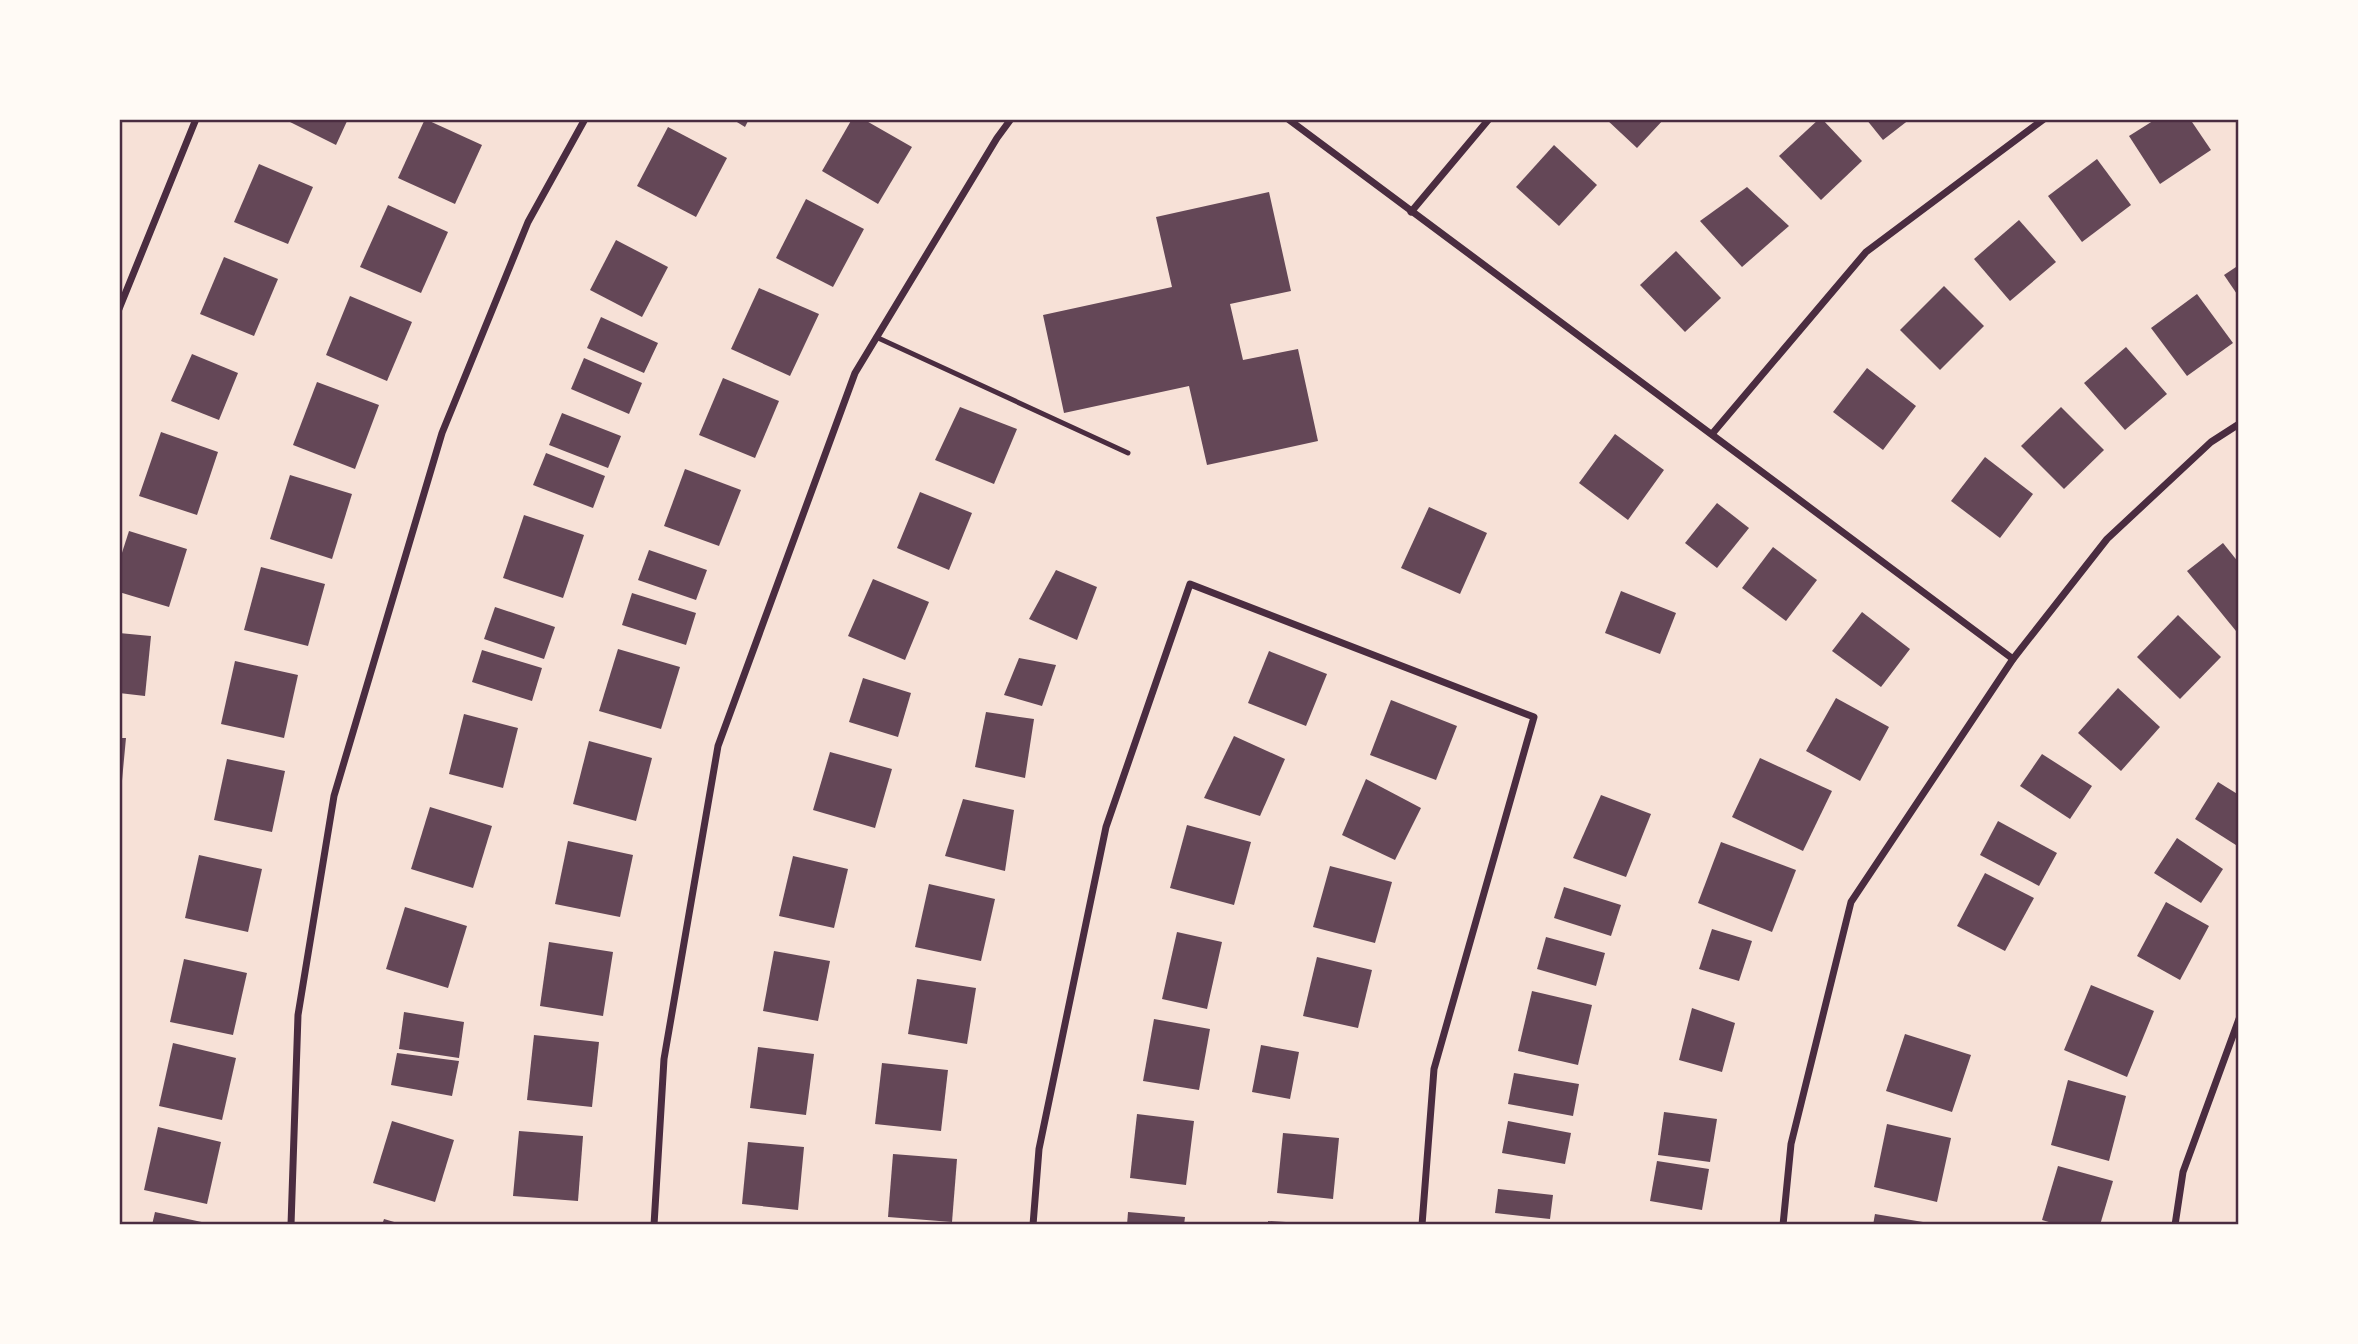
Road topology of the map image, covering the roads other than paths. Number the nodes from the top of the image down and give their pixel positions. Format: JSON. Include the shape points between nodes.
{"nodes":[{"id":1,"x":196,"y":119,"type":"edge"},
{"id":2,"x":584,"y":119,"type":"edge"},
{"id":3,"x":1011,"y":119,"type":"edge"},
{"id":4,"x":1288,"y":119,"type":"edge"},
{"id":5,"x":1489,"y":119,"type":"edge"},
{"id":6,"x":2044,"y":119,"type":"edge"},
{"id":7,"x":1411,"y":212,"type":"junction"},
{"id":8,"x":119,"y":309,"type":"edge"},
{"id":9,"x":876,"y":337,"type":"junction"},
{"id":10,"x":2239,"y":424,"type":"edge"},
{"id":11,"x":1712,"y":434,"type":"junction"},
{"id":12,"x":1128,"y":453,"type":"dead end"},
{"id":13,"x":2013,"y":659,"type":"junction"},
{"id":14,"x":2239,"y":1019,"type":"edge"},
{"id":15,"x":291,"y":1225,"type":"edge"},
{"id":16,"x":654,"y":1225,"type":"edge"},
{"id":17,"x":1033,"y":1225,"type":"edge"},
{"id":18,"x":1422,"y":1225,"type":"edge"},
{"id":19,"x":1783,"y":1225,"type":"edge"},
{"id":20,"x":2175,"y":1225,"type":"edge"}],
"edges":[{"from":1,"to":8,"type":"street"},
{"from":2,"to":15,"type":"street","via":[[528,222],[442,433],[334,796],[298,1015]]},
{"from":3,"to":9,"type":"street"},
{"from":4,"to":7,"type":"street"},
{"from":5,"to":7,"type":"street"},
{"from":6,"to":11,"type":"street","via":[[1866,251]]},
{"from":7,"to":11,"type":"street"},
{"from":9,"to":12,"type":"lane"},
{"from":9,"to":16,"type":"street","via":[[855,373],[718,746],[664,1059]]},
{"from":10,"to":13,"type":"street","via":[[2211,442],[2107,539]]},
{"from":11,"to":13,"type":"street"},
{"from":13,"to":19,"type":"street","via":[[1851,902],[1791,1144]]},
{"from":14,"to":20,"type":"street","via":[[2183,1172]]},
{"from":17,"to":18,"type":"street","via":[[1039,1149],[1106,827],[1190,584],[1534,717],[1434,1069]]}]}
